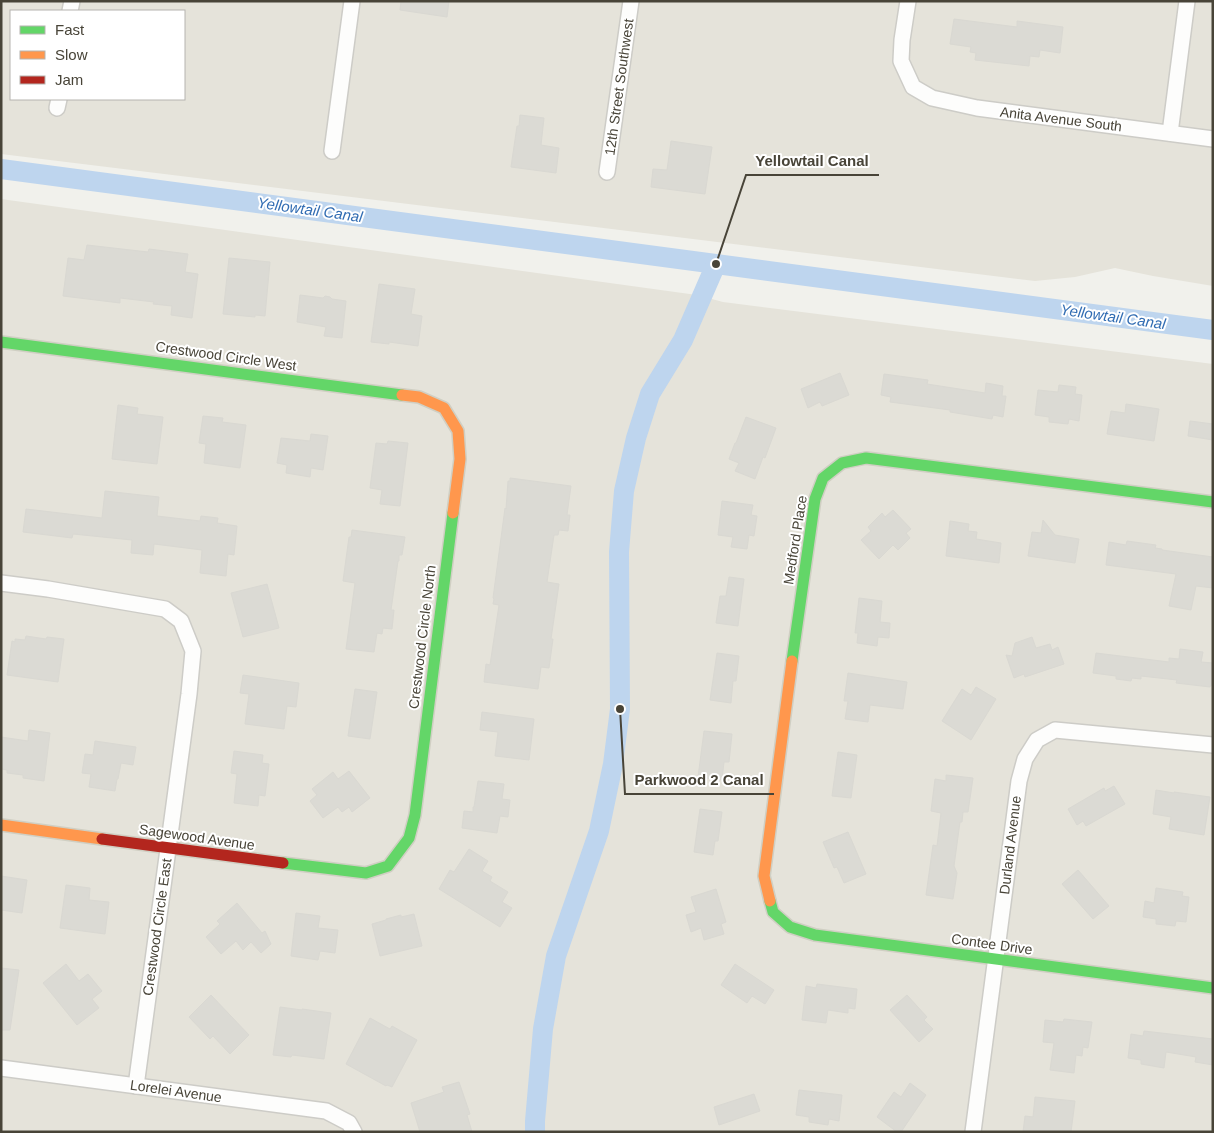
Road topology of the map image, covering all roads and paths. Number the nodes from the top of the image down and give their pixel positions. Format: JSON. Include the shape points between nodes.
{"nodes":[{"id":1,"x":352,"y":1,"type":"edge"},
{"id":2,"x":630,"y":1,"type":"edge"},
{"id":3,"x":908,"y":1,"type":"edge"},
{"id":4,"x":1187,"y":1,"type":"edge"},
{"id":5,"x":1170,"y":133,"type":"junction"},
{"id":6,"x":1213,"y":139,"type":"edge"},
{"id":7,"x":332,"y":151,"type":"dead end"},
{"id":8,"x":607,"y":172,"type":"dead end"},
{"id":9,"x":1,"y":342,"type":"edge"},
{"id":10,"x":444,"y":408,"type":"joint"},
{"id":11,"x":1213,"y":502,"type":"edge"},
{"id":12,"x":1,"y":583,"type":"edge"},
{"id":13,"x":1213,"y":745,"type":"edge"},
{"id":14,"x":1,"y":826,"type":"edge"},
{"id":15,"x":168,"y":848,"type":"junction"},
{"id":16,"x":388,"y":866,"type":"joint"},
{"id":17,"x":773,"y":912,"type":"joint"},
{"id":18,"x":996,"y":959,"type":"junction"},
{"id":19,"x":1213,"y":988,"type":"edge"},
{"id":20,"x":1,"y":1068,"type":"edge"},
{"id":21,"x":136,"y":1086,"type":"junction"},
{"id":22,"x":352,"y":1127,"type":"edge"},
{"id":23,"x":973,"y":1132,"type":"edge"}],
"edges":[{"from":1,"to":7,"type":"street"},
{"from":2,"to":8,"type":"street","name":"12th Street Southwest"},
{"from":3,"to":5,"type":"street","name":"Anita Avenue South","via":[[901,60],[913,87],[932,98],[977,108]]},
{"from":4,"to":5,"type":"street"},
{"from":5,"to":6,"type":"street","name":"Anita Avenue South"},
{"from":9,"to":10,"type":"street","name":"Crestwood Circle West","via":[[419,397]]},
{"from":10,"to":16,"type":"street","name":"Crestwood Circle North","via":[[458,431],[460,459],[414,815],[409,838]]},
{"from":11,"to":17,"type":"street","name":"Medford Place","via":[[866,458],[842,463],[823,478],[815,499],[805,564],[764,876]]},
{"from":12,"to":15,"type":"street","name":"Crestwood Circle East","via":[[165,609],[181,620],[193,651]]},
{"from":13,"to":18,"type":"street","name":"Durland Avenue","via":[[1055,730],[1037,740],[1025,759],[1019,781]]},
{"from":14,"to":15,"type":"street","name":"Sagewood Avenue"},
{"from":15,"to":16,"type":"street","name":"Sagewood Avenue","via":[[366,873]]},
{"from":15,"to":21,"type":"street","name":"Crestwood Circle East"},
{"from":17,"to":18,"type":"street","name":"Contee Drive","via":[[790,927],[815,935]]},
{"from":18,"to":19,"type":"street","name":"Contee Drive"},
{"from":18,"to":23,"type":"street","name":"Durland Avenue"},
{"from":20,"to":21,"type":"street","name":"Lorelei Avenue"},
{"from":21,"to":22,"type":"street","name":"Lorelei Avenue","via":[[326,1112]]}]}
